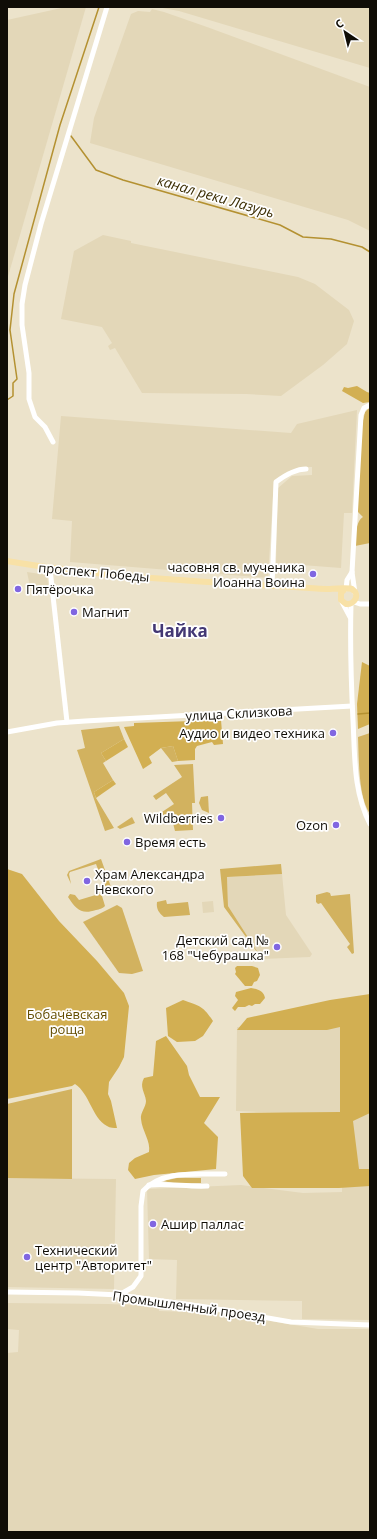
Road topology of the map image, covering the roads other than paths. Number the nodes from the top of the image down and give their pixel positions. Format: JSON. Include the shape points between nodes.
{"nodes":[{"id":1,"x":107,"y":7,"type":"edge"},
{"id":2,"x":370,"y":405,"type":"edge"},
{"id":3,"x":53,"y":442,"type":"dead end"},
{"id":4,"x":306,"y":470,"type":"dead end"},
{"id":5,"x":7,"y":562,"type":"edge"},
{"id":6,"x":50,"y":569,"type":"junction"},
{"id":7,"x":352,"y":572,"type":"junction"},
{"id":8,"x":272,"y":586,"type":"junction"},
{"id":9,"x":326,"y":589,"type":"junction"},
{"id":10,"x":346,"y":589,"type":"junction"},
{"id":11,"x":356,"y":593,"type":"junction"},
{"id":12,"x":341,"y":601,"type":"junction"},
{"id":13,"x":353,"y":603,"type":"junction"},
{"id":14,"x":370,"y":604,"type":"edge"},
{"id":15,"x":351,"y":620,"type":"junction"},
{"id":16,"x":352,"y":706,"type":"junction"},
{"id":17,"x":67,"y":722,"type":"junction"},
{"id":18,"x":7,"y":732,"type":"edge"},
{"id":19,"x":370,"y":824,"type":"edge"},
{"id":20,"x":225,"y":1174,"type":"dead end"},
{"id":21,"x":148,"y":1185,"type":"junction"},
{"id":22,"x":206,"y":1186,"type":"dead end"},
{"id":23,"x":7,"y":1292,"type":"edge"},
{"id":24,"x":119,"y":1295,"type":"junction"},
{"id":25,"x":370,"y":1325,"type":"edge"}],
"edges":[{"from":1,"to":3,"type":"street","via":[[40,224],[22,304],[30,399],[35,417],[45,427]]},
{"from":2,"to":7,"type":"street","via":[[362,410],[361,415]]},
{"from":4,"to":8,"type":"street","via":[[301,469],[276,482]]},
{"from":5,"to":6,"type":"main road","name":"проспект Победы"},
{"from":6,"to":8,"type":"main road","name":"проспект Победы"},
{"from":6,"to":17,"type":"street"},
{"from":7,"to":10,"type":"street","via":[[347,580]]},
{"from":7,"to":11,"type":"street"},
{"from":8,"to":9,"type":"main road","name":"проспект Победы"},
{"from":9,"to":10,"type":"main road","name":"проспект Победы"},
{"from":9,"to":12,"type":"main road"},
{"from":10,"to":11,"type":"main road","name":"проспект Победы","via":[[352,589]]},
{"from":10,"to":12,"type":"main road","via":[[340,594]]},
{"from":11,"to":13,"type":"main road"},
{"from":12,"to":13,"type":"main road","via":[[346,604]]},
{"from":12,"to":15,"type":"street"},
{"from":13,"to":14,"type":"street"},
{"from":13,"to":15,"type":"street"},
{"from":15,"to":16,"type":"street"},
{"from":16,"to":17,"type":"street","name":"улица Склизкова"},
{"from":16,"to":19,"type":"street","via":[[357,787]]},
{"from":17,"to":18,"type":"street","name":"улица Склизкова"},
{"from":20,"to":21,"type":"street","via":[[179,1176],[160,1179]]},
{"from":21,"to":22,"type":"street"},
{"from":21,"to":24,"type":"street","via":[[143,1190],[141,1276],[133,1287]]},
{"from":23,"to":24,"type":"street","name":"Промышленный проезд"},
{"from":24,"to":25,"type":"street","name":"Промышленный проезд","via":[[291,1322]]}]}
